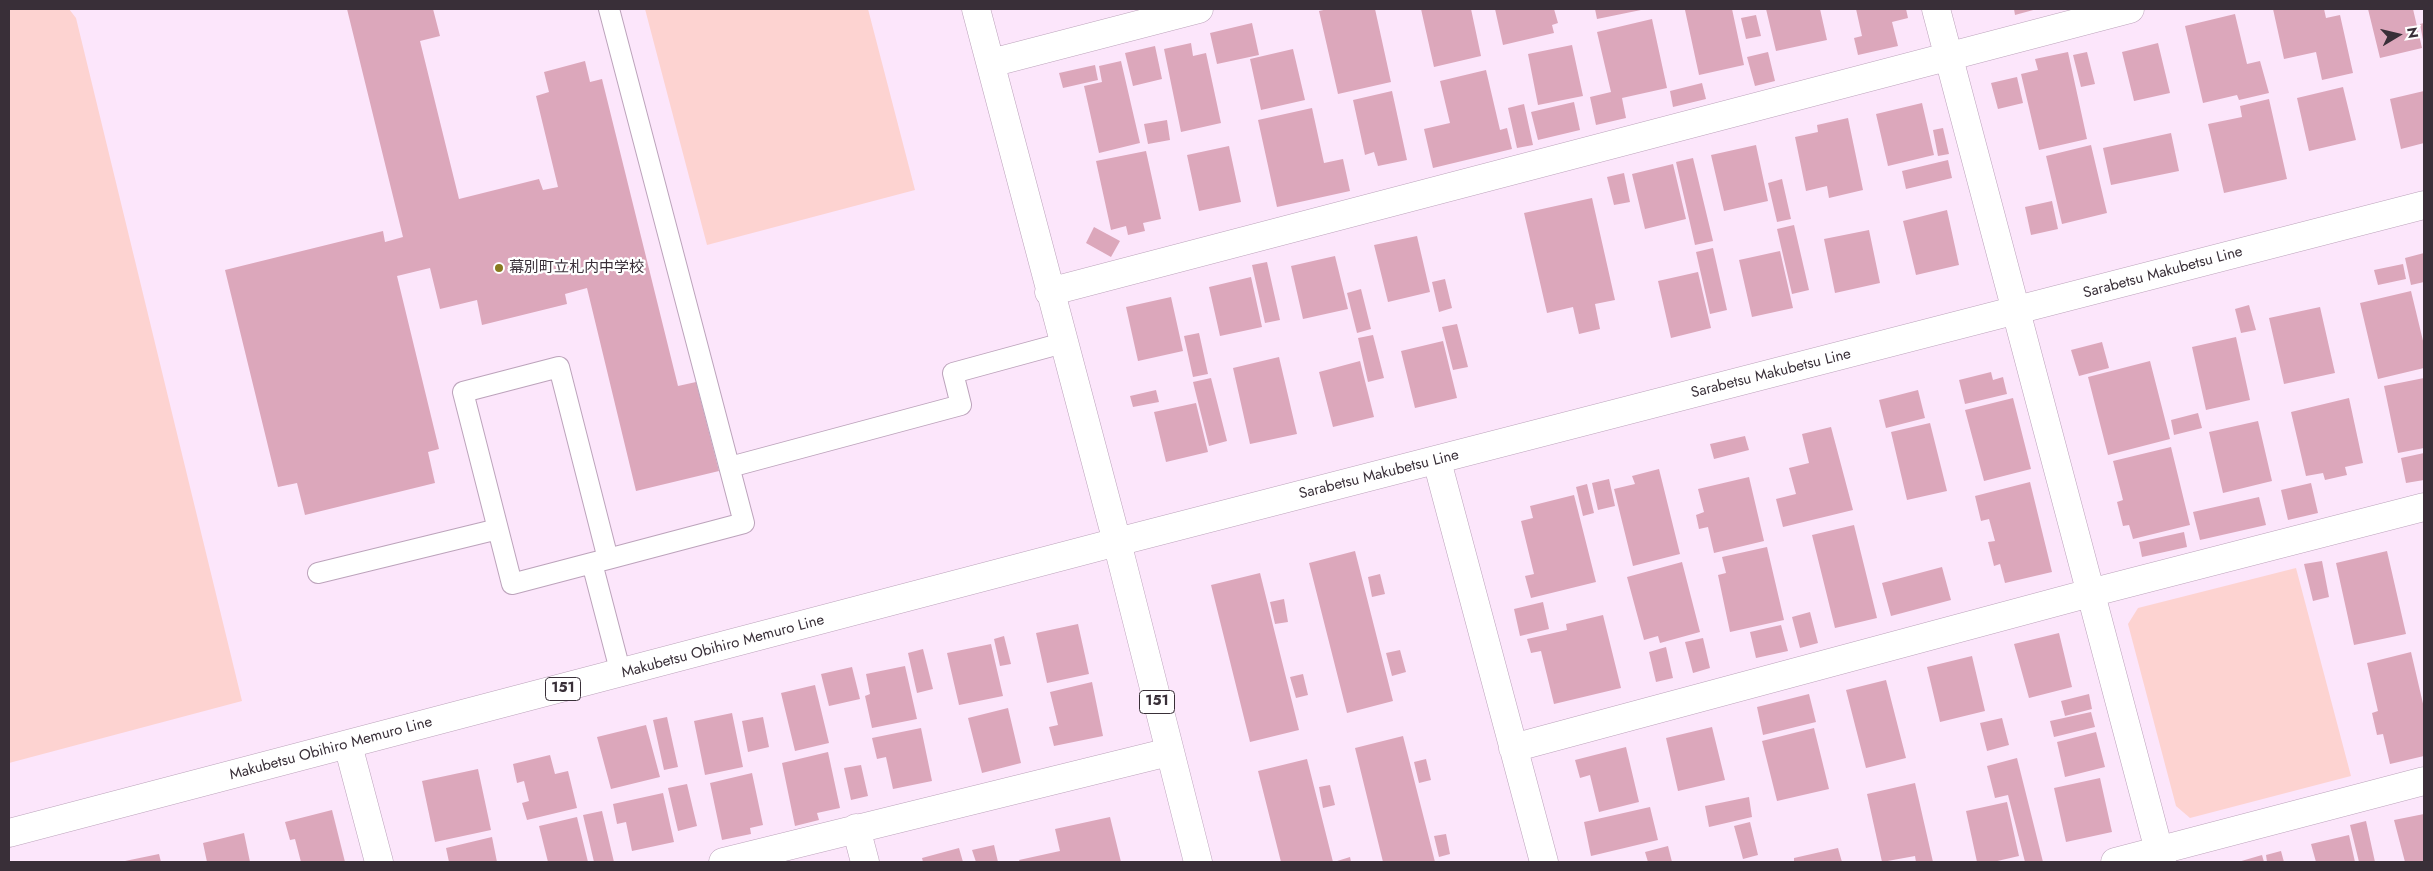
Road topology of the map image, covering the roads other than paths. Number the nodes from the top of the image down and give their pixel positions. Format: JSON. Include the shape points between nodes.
{"nodes":[{"id":1,"x":609,"y":9,"type":"edge"},
{"id":2,"x":976,"y":9,"type":"edge"},
{"id":3,"x":1199,"y":9,"type":"edge"},
{"id":4,"x":1936,"y":9,"type":"edge"},
{"id":5,"x":2130,"y":9,"type":"edge"},
{"id":6,"x":1949,"y":56,"type":"junction"},
{"id":7,"x":991,"y":63,"type":"junction"},
{"id":8,"x":2424,"y":204,"type":"edge"},
{"id":9,"x":1049,"y":292,"type":"junction"},
{"id":10,"x":2014,"y":312,"type":"junction"},
{"id":11,"x":1063,"y":343,"type":"junction"},
{"id":12,"x":1437,"y":461,"type":"junction"},
{"id":13,"x":730,"y":467,"type":"junction"},
{"id":14,"x":2424,"y":507,"type":"edge"},
{"id":15,"x":498,"y":529,"type":"junction"},
{"id":16,"x":1117,"y":542,"type":"junction"},
{"id":17,"x":600,"y":561,"type":"junction"},
{"id":18,"x":318,"y":573,"type":"dead end"},
{"id":19,"x":2090,"y":593,"type":"junction"},
{"id":20,"x":621,"y":674,"type":"junction"},
{"id":21,"x":348,"y":745,"type":"junction"},
{"id":22,"x":1514,"y":748,"type":"junction"},
{"id":23,"x":1169,"y":752,"type":"junction"},
{"id":24,"x":2424,"y":781,"type":"edge"},
{"id":25,"x":856,"y":828,"type":"junction"},
{"id":26,"x":9,"y":833,"type":"edge"},
{"id":27,"x":2160,"y":856,"type":"edge"},
{"id":28,"x":379,"y":862,"type":"edge"},
{"id":29,"x":723,"y":862,"type":"edge"},
{"id":30,"x":865,"y":862,"type":"edge"},
{"id":31,"x":1198,"y":862,"type":"edge"},
{"id":32,"x":1544,"y":862,"type":"edge"},
{"id":33,"x":2115,"y":862,"type":"edge"}],
"edges":[{"from":1,"to":13,"type":"lane"},
{"from":2,"to":7,"type":"street"},
{"from":3,"to":7,"type":"street"},
{"from":4,"to":6,"type":"street"},
{"from":5,"to":6,"type":"street"},
{"from":6,"to":9,"type":"street"},
{"from":6,"to":10,"type":"street"},
{"from":7,"to":9,"type":"street"},
{"from":8,"to":10,"type":"street","name":"Sarabetsu Makubetsu Line"},
{"from":9,"to":11,"type":"street"},
{"from":10,"to":12,"type":"street","name":"Sarabetsu Makubetsu Line"},
{"from":10,"to":19,"type":"street"},
{"from":11,"to":13,"type":"lane","via":[[953,373],[961,404]]},
{"from":11,"to":16,"type":"street"},
{"from":12,"to":16,"type":"street","name":"Sarabetsu Makubetsu Line"},
{"from":12,"to":22,"type":"street"},
{"from":13,"to":17,"type":"lane","via":[[744,523]]},
{"from":14,"to":19,"type":"street"},
{"from":15,"to":17,"type":"lane","via":[[512,584]]},
{"from":15,"to":17,"type":"lane","via":[[463,392],[559,367]]},
{"from":15,"to":18,"type":"lane"},
{"from":16,"to":20,"type":"street","name":"Makubetsu Obihiro Memuro Line","number":"151"},
{"from":16,"to":23,"type":"street","number":"151"},
{"from":17,"to":20,"type":"lane"},
{"from":19,"to":22,"type":"street"},
{"from":19,"to":27,"type":"street"},
{"from":20,"to":21,"type":"street","name":"Makubetsu Obihiro Memuro Line","number":"151"},
{"from":21,"to":26,"type":"street","name":"Makubetsu Obihiro Memuro Line","number":"151"},
{"from":21,"to":28,"type":"street"},
{"from":22,"to":32,"type":"street"},
{"from":23,"to":25,"type":"street"},
{"from":23,"to":31,"type":"street","number":"151"},
{"from":24,"to":27,"type":"street"},
{"from":25,"to":29,"type":"street"},
{"from":25,"to":30,"type":"street"},
{"from":27,"to":33,"type":"street"}]}
